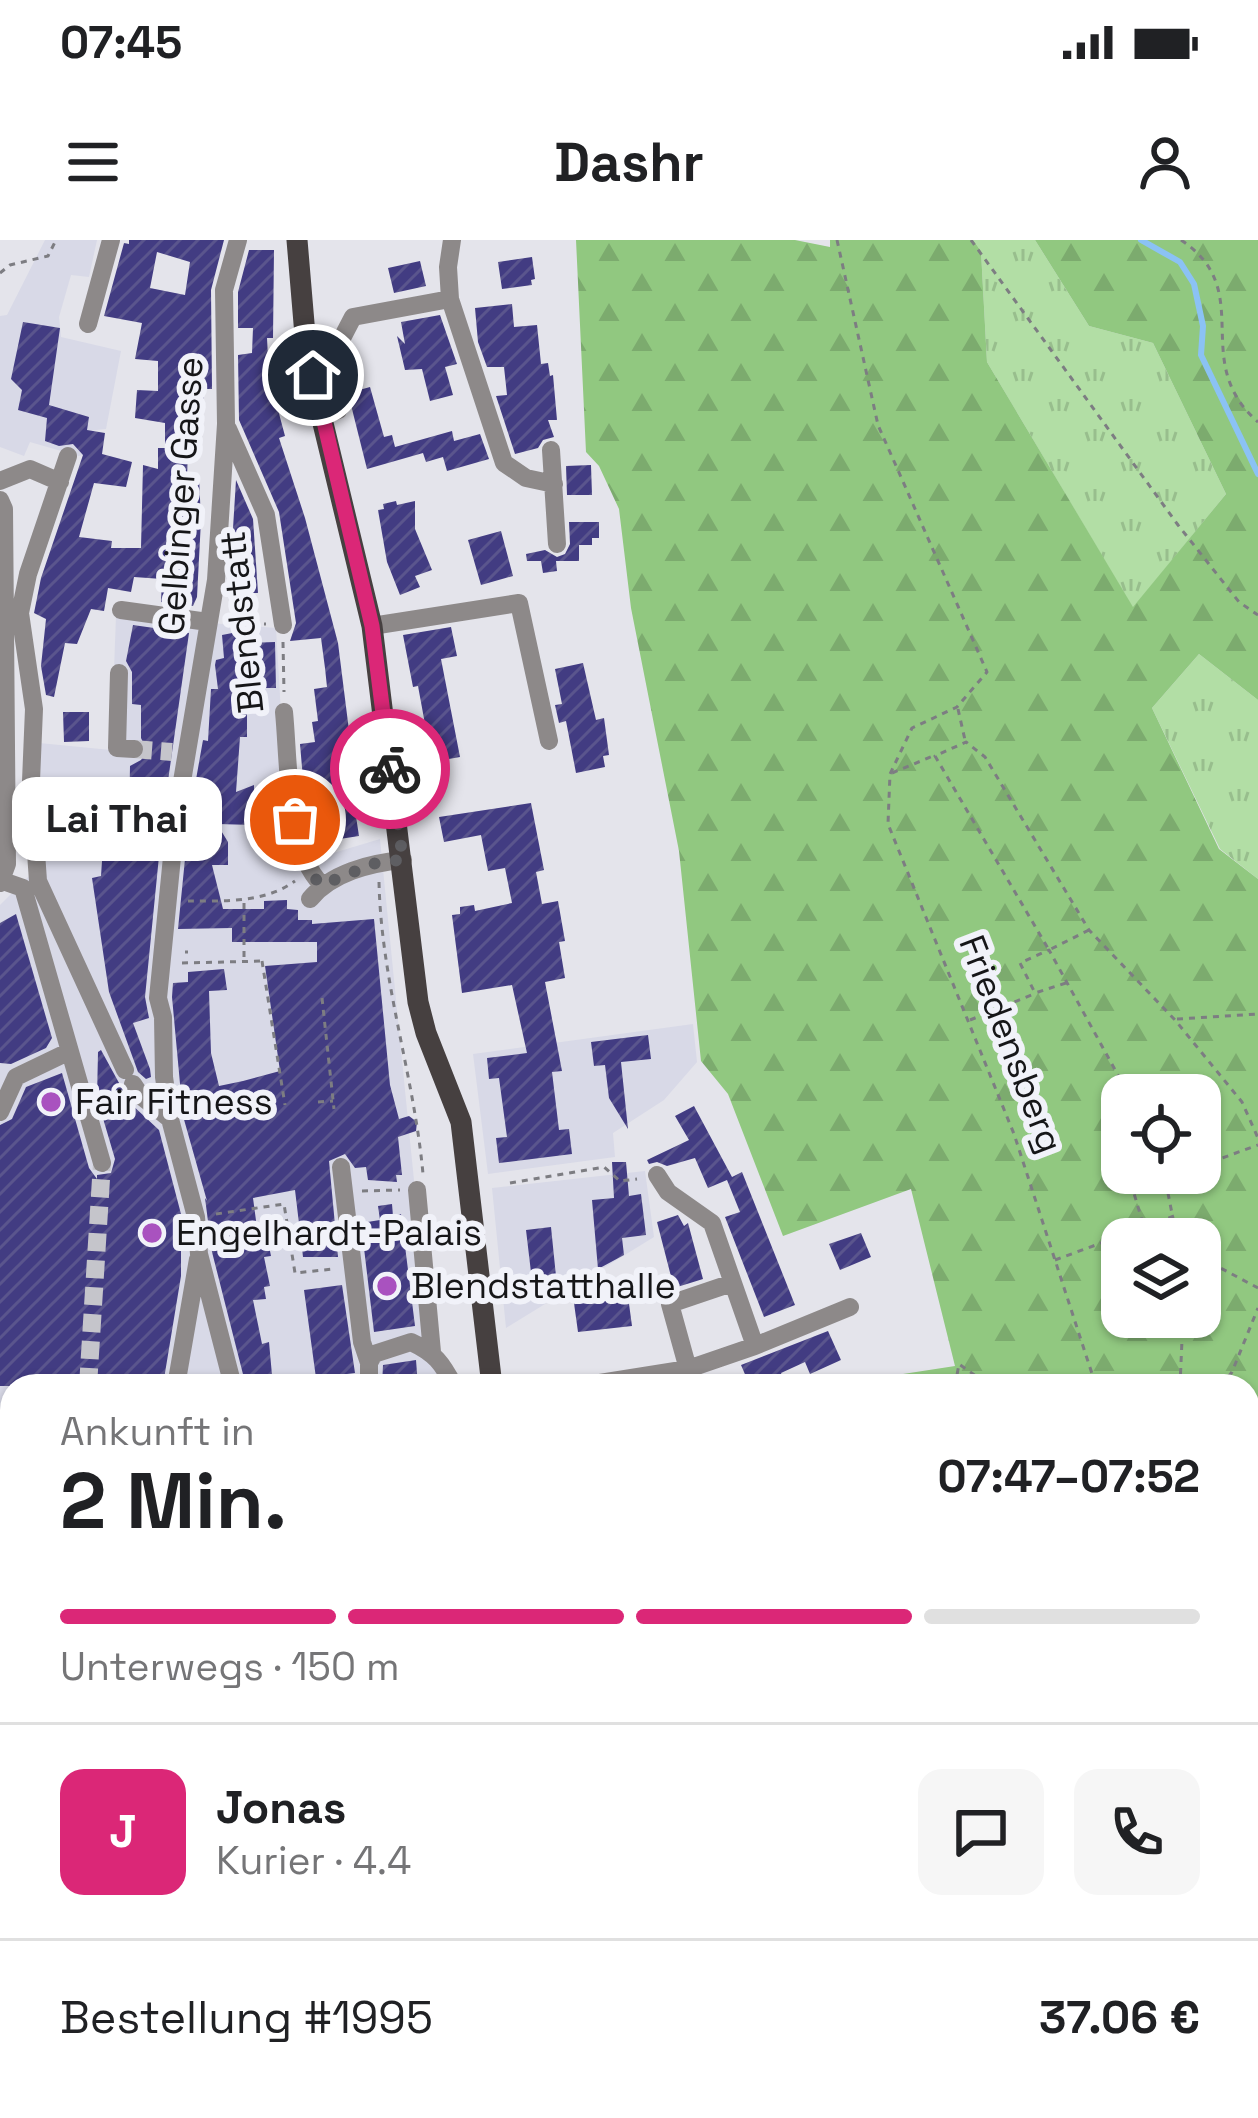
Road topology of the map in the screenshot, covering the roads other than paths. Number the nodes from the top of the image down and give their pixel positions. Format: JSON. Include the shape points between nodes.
{"nodes":[{"id":1,"x":111,"y":240,"type":"edge"},
{"id":2,"x":238,"y":240,"type":"edge"},
{"id":3,"x":297,"y":240,"type":"edge"},
{"id":4,"x":452,"y":240,"type":"edge"},
{"id":5,"x":450,"y":299,"type":"junction"},
{"id":6,"x":88,"y":324,"type":"dead end"},
{"id":7,"x":321,"y":415,"type":"junction"},
{"id":8,"x":226,"y":424,"type":"junction"},
{"id":9,"x":551,"y":450,"type":"dead end"},
{"id":10,"x":68,"y":456,"type":"dead end"},
{"id":11,"x":0,"y":481,"type":"edge"},
{"id":12,"x":60,"y":482,"type":"junction"},
{"id":13,"x":554,"y":484,"type":"junction"},
{"id":14,"x":0,"y":500,"type":"edge"},
{"id":15,"x":557,"y":544,"type":"dead end"},
{"id":16,"x":121,"y":610,"type":"dead end"},
{"id":17,"x":208,"y":622,"type":"junction"},
{"id":18,"x":283,"y":625,"type":"road end"},
{"id":19,"x":372,"y":626,"type":"junction"},
{"id":20,"x":119,"y":673,"type":"dead end"},
{"id":21,"x":284,"y":712,"type":"road end"},
{"id":22,"x":549,"y":741,"type":"dead end"},
{"id":23,"x":134,"y":749,"type":"dead end"},
{"id":24,"x":403,"y":860,"type":"junction"},
{"id":25,"x":1,"y":882,"type":"edge"},
{"id":26,"x":31,"y":885,"type":"junction"},
{"id":27,"x":68,"y":1052,"type":"junction"},
{"id":28,"x":2,"y":1101,"type":"edge"},
{"id":29,"x":170,"y":1118,"type":"junction"},
{"id":30,"x":102,"y":1163,"type":"tunnel mouth"},
{"id":31,"x":340,"y":1167,"type":"dead end"},
{"id":32,"x":657,"y":1175,"type":"road end"},
{"id":33,"x":417,"y":1190,"type":"road end"},
{"id":34,"x":199,"y":1254,"type":"junction"},
{"id":35,"x":732,"y":1283,"type":"junction"},
{"id":36,"x":850,"y":1307,"type":"dead end"},
{"id":37,"x":755,"y":1346,"type":"junction"},
{"id":38,"x":432,"y":1352,"type":"junction"},
{"id":39,"x":369,"y":1363,"type":"junction"},
{"id":40,"x":688,"y":1369,"type":"junction"},
{"id":41,"x":178,"y":1374,"type":"edge"},
{"id":42,"x":230,"y":1374,"type":"edge"},
{"id":43,"x":369,"y":1374,"type":"edge"},
{"id":44,"x":448,"y":1374,"type":"edge"},
{"id":45,"x":491,"y":1374,"type":"edge"},
{"id":46,"x":656,"y":1374,"type":"edge"}],
"edges":[{"from":1,"to":6,"type":"street"},
{"from":2,"to":8,"type":"street","name":"Gelbinger Gasse","via":[[224,290]]},
{"from":3,"to":7,"type":"main road"},
{"from":4,"to":5,"type":"street"},
{"from":5,"to":7,"type":"street","via":[[353,317],[341,340],[338,410]]},
{"from":5,"to":13,"type":"street","via":[[504,463]]},
{"from":7,"to":19,"type":"main road"},
{"from":8,"to":17,"type":"street","name":"Gelbinger Gasse"},
{"from":8,"to":18,"type":"street","name":"Blendstatt","via":[[266,515]]},
{"from":9,"to":13,"type":"street"},
{"from":10,"to":12,"type":"street"},
{"from":11,"to":12,"type":"street","via":[[30,469]]},
{"from":12,"to":26,"type":"street","via":[[20,613],[34,710]]},
{"from":13,"to":15,"type":"street"},
{"from":14,"to":25,"type":"street","via":[[8,864]]},
{"from":16,"to":17,"type":"street"},
{"from":17,"to":29,"type":"street","name":"Gelbinger Gasse","via":[[179,753],[158,998]]},
{"from":19,"to":22,"type":"street","via":[[519,603]]},
{"from":19,"to":24,"type":"main road"},
{"from":20,"to":23,"type":"street","via":[[117,748]]},
{"from":21,"to":24,"type":"street","name":"Blendstatt","via":[[295,820],[314,885]]},
{"from":24,"to":45,"type":"main road","via":[[418,1002],[465,1147]]},
{"from":25,"to":26,"type":"street"},
{"from":26,"to":27,"type":"street"},
{"from":26,"to":29,"type":"street","via":[[129,1077]]},
{"from":27,"to":28,"type":"street","via":[[16,1077]]},
{"from":27,"to":30,"type":"street"},
{"from":29,"to":34,"type":"street","name":"Gelbinger Gasse"},
{"from":31,"to":39,"type":"street"},
{"from":32,"to":35,"type":"street","via":[[712,1223]]},
{"from":33,"to":38,"type":"street"},
{"from":34,"to":41,"type":"street","name":"Gelbinger Gasse"},
{"from":34,"to":42,"type":"street","name":"Gelbinger Gasse"},
{"from":35,"to":37,"type":"street"},
{"from":35,"to":40,"type":"street","via":[[670,1304]]},
{"from":36,"to":37,"type":"street"},
{"from":37,"to":40,"type":"street"},
{"from":38,"to":39,"type":"street","via":[[411,1342]]},
{"from":38,"to":44,"type":"street"},
{"from":39,"to":43,"type":"street"},
{"from":40,"to":46,"type":"street"}]}
